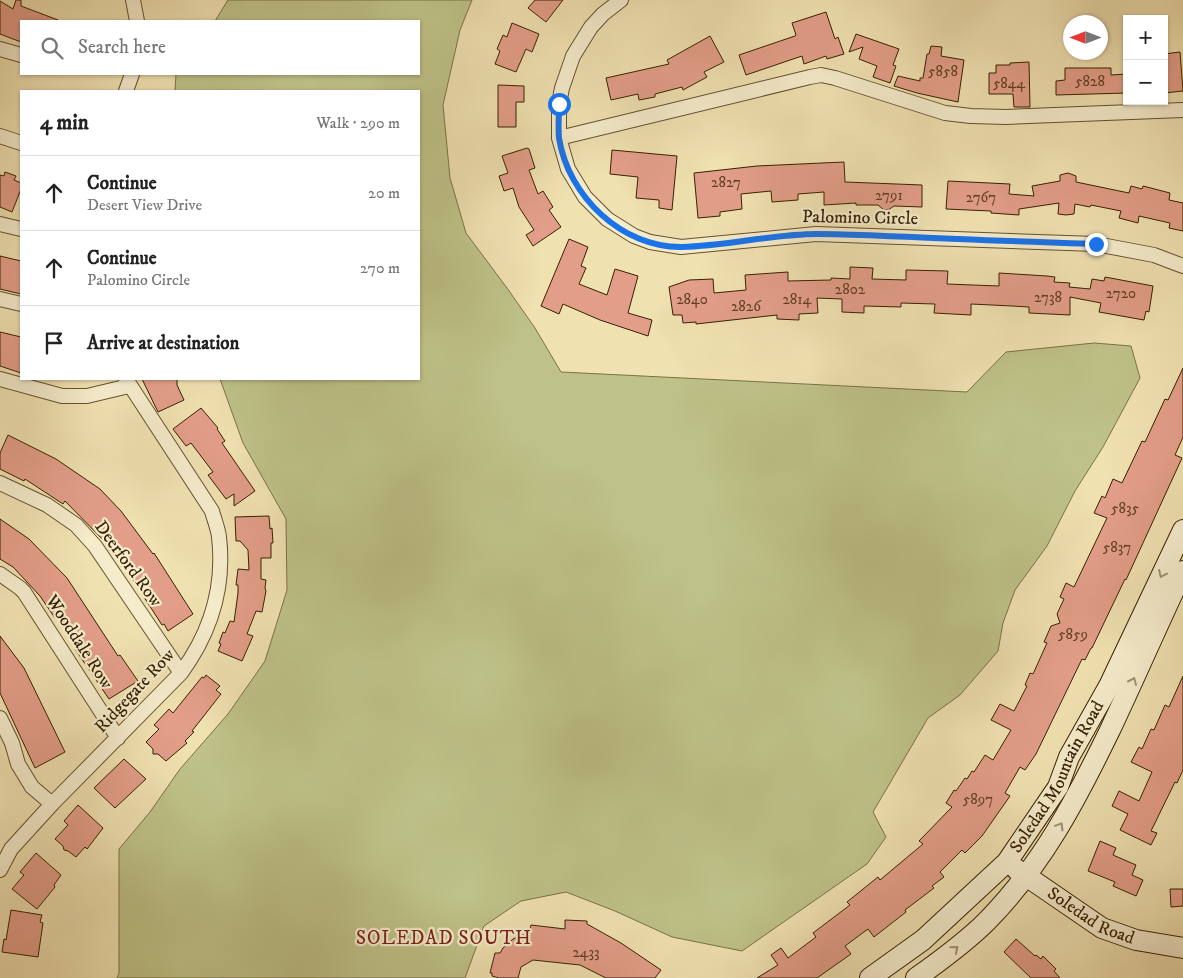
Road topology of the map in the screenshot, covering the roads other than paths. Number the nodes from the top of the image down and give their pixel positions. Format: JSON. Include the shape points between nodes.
{"nodes":[{"id":1,"x":133,"y":0,"type":"edge"},
{"id":2,"x":621,"y":0,"type":"edge"},
{"id":3,"x":138,"y":20,"type":"edge"},
{"id":4,"x":0,"y":49,"type":"edge"},
{"id":5,"x":20,"y":55,"type":"edge"},
{"id":6,"x":132,"y":75,"type":"edge"},
{"id":7,"x":126,"y":90,"type":"edge"},
{"id":8,"x":1183,"y":110,"type":"edge"},
{"id":9,"x":0,"y":136,"type":"edge"},
{"id":10,"x":559,"y":138,"type":"junction"},
{"id":11,"x":20,"y":144,"type":"edge"},
{"id":12,"x":0,"y":224,"type":"edge"},
{"id":13,"x":20,"y":230,"type":"edge"},
{"id":14,"x":1183,"y":266,"type":"edge"},
{"id":15,"x":0,"y":299,"type":"edge"},
{"id":16,"x":20,"y":304,"type":"edge"},
{"id":17,"x":0,"y":379,"type":"edge"},
{"id":18,"x":128,"y":382,"type":"edge"},
{"id":19,"x":0,"y":482,"type":"edge"},
{"id":20,"x":1183,"y":530,"type":"edge"},
{"id":21,"x":1183,"y":571,"type":"edge"},
{"id":22,"x":0,"y":574,"type":"edge"},
{"id":23,"x":181,"y":673,"type":"junction"},
{"id":24,"x":0,"y":718,"type":"edge"},
{"id":25,"x":118,"y":738,"type":"junction"},
{"id":26,"x":52,"y":804,"type":"junction"},
{"id":27,"x":1007,"y":862,"type":"junction"},
{"id":28,"x":0,"y":870,"type":"edge"},
{"id":29,"x":1026,"y":876,"type":"junction"},
{"id":30,"x":1183,"y":948,"type":"edge"},
{"id":31,"x":870,"y":978,"type":"edge"},
{"id":32,"x":916,"y":978,"type":"edge"}],
"edges":[{"from":1,"to":3,"type":"street"},
{"from":2,"to":10,"type":"street","name":"Palomino Circle","via":[[591,27],[573,56],[559,104]]},
{"from":4,"to":5,"type":"street"},
{"from":6,"to":7,"type":"street"},
{"from":8,"to":10,"type":"street","via":[[970,116],[945,113],[821,75]]},
{"from":9,"to":11,"type":"street"},
{"from":10,"to":14,"type":"street","name":"Palomino Circle","via":[[568,169],[595,209],[620,229],[665,245],[681,247],[816,234],[1096,244],[1154,254]]},
{"from":12,"to":13,"type":"street"},
{"from":15,"to":16,"type":"street"},
{"from":17,"to":18,"type":"street","via":[[62,396],[87,396]]},
{"from":18,"to":23,"type":"street","name":"Ridgegate Row","via":[[212,511],[219,536],[220,585],[214,608],[194,654]]},
{"from":19,"to":23,"type":"street","name":"Deerford Row","via":[[47,505],[80,528],[96,546]]},
{"from":20,"to":27,"type":"main road","name":"Soledad Mountain Road","one_way":true,"via":[[1109,686],[1069,757],[1058,786]]},
{"from":29,"to":21,"type":"main road","name":"Soledad Mountain Road","one_way":true,"via":[[1074,803]]},
{"from":22,"to":25,"type":"street","name":"Wooddale Row","via":[[24,592]]},
{"from":23,"to":25,"type":"street","name":"Ridgegate Row"},
{"from":24,"to":26,"type":"street","via":[[18,764],[32,787]]},
{"from":25,"to":26,"type":"street","name":"Ridgegate Row"},
{"from":26,"to":28,"type":"street","name":"Ridgegate Row","via":[[11,849]]},
{"from":27,"to":29,"type":"main road","name":"Soledad Road"},
{"from":27,"to":31,"type":"main road","name":"Soledad Mountain Road","via":[[922,940]]},
{"from":29,"to":30,"type":"main road","name":"Soledad Road","via":[[1102,928],[1136,940]]},
{"from":32,"to":29,"type":"main road","name":"Soledad Mountain Road","one_way":true,"via":[[986,922]]}]}
